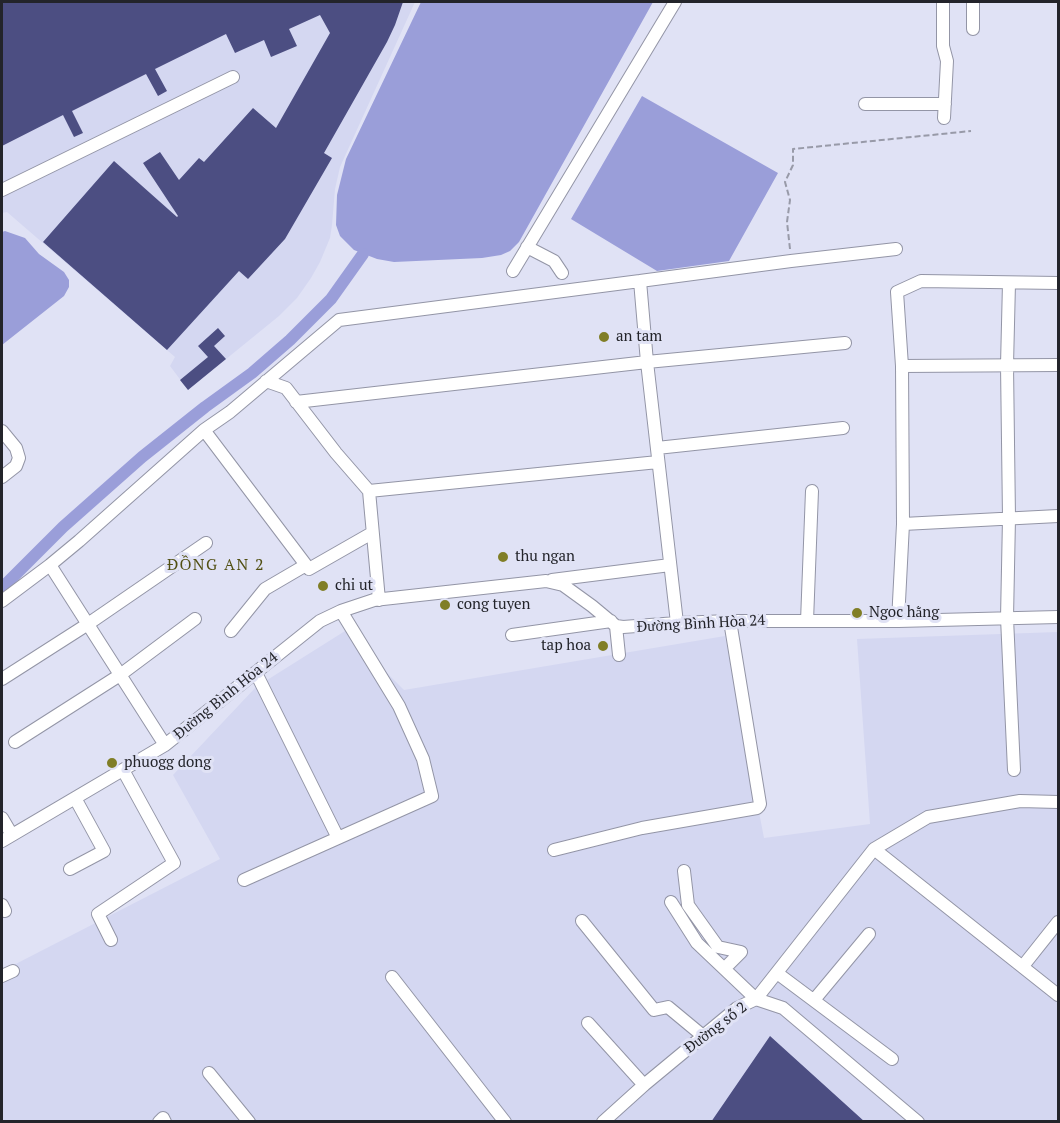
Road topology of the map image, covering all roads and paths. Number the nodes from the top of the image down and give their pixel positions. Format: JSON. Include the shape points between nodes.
{"nodes":[{"id":1,"x":675,"y":2,"type":"edge"},
{"id":2,"x":943,"y":2,"type":"edge"},
{"id":3,"x":973,"y":2,"type":"edge"},
{"id":4,"x":973,"y":29,"type":"dead end"},
{"id":5,"x":233,"y":77,"type":"dead end"},
{"id":6,"x":865,"y":104,"type":"dead end"},
{"id":7,"x":945,"y":104,"type":"junction"},
{"id":8,"x":944,"y":118,"type":"dead end"},
{"id":9,"x":971,"y":131,"type":"dead end"},
{"id":10,"x":2,"y":190,"type":"edge"},
{"id":11,"x":527,"y":247,"type":"junction"},
{"id":12,"x":896,"y":249,"type":"dead end"},
{"id":13,"x":791,"y":261,"type":"junction"},
{"id":14,"x":513,"y":271,"type":"dead end"},
{"id":15,"x":562,"y":273,"type":"dead end"},
{"id":16,"x":640,"y":281,"type":"junction"},
{"id":17,"x":1009,"y":283,"type":"junction"},
{"id":18,"x":1059,"y":283,"type":"edge"},
{"id":19,"x":844,"y":343,"type":"dead end"},
{"id":20,"x":647,"y":362,"type":"junction"},
{"id":21,"x":1059,"y":364,"type":"edge"},
{"id":22,"x":1007,"y":365,"type":"junction"},
{"id":23,"x":902,"y":366,"type":"junction"},
{"id":24,"x":266,"y":381,"type":"junction"},
{"id":25,"x":296,"y":402,"type":"junction"},
{"id":26,"x":843,"y":428,"type":"dead end"},
{"id":27,"x":204,"y":430,"type":"junction"},
{"id":28,"x":2,"y":431,"type":"edge"},
{"id":29,"x":657,"y":448,"type":"junction"},
{"id":30,"x":658,"y":462,"type":"junction"},
{"id":31,"x":2,"y":477,"type":"edge"},
{"id":32,"x":369,"y":491,"type":"junction"},
{"id":33,"x":812,"y":491,"type":"dead end"},
{"id":34,"x":1059,"y":516,"type":"edge"},
{"id":35,"x":1009,"y":518,"type":"junction"},
{"id":36,"x":903,"y":524,"type":"junction"},
{"id":37,"x":372,"y":533,"type":"junction"},
{"id":38,"x":206,"y":543,"type":"dead end"},
{"id":39,"x":50,"y":565,"type":"junction"},
{"id":40,"x":306,"y":565,"type":"junction"},
{"id":41,"x":670,"y":566,"type":"junction"},
{"id":42,"x":546,"y":580,"type":"junction"},
{"id":43,"x":379,"y":600,"type":"junction"},
{"id":44,"x":2,"y":601,"type":"edge"},
{"id":45,"x":341,"y":611,"type":"junction"},
{"id":46,"x":1059,"y":617,"type":"edge"},
{"id":47,"x":1007,"y":618,"type":"junction"},
{"id":48,"x":195,"y":619,"type":"dead end"},
{"id":49,"x":730,"y":621,"type":"junction"},
{"id":50,"x":807,"y":621,"type":"junction"},
{"id":51,"x":898,"y":621,"type":"junction"},
{"id":52,"x":677,"y":623,"type":"junction"},
{"id":53,"x":88,"y":624,"type":"junction"},
{"id":54,"x":613,"y":624,"type":"junction"},
{"id":55,"x":231,"y":631,"type":"dead end"},
{"id":56,"x":512,"y":635,"type":"dead end"},
{"id":57,"x":619,"y":655,"type":"dead end"},
{"id":58,"x":256,"y":673,"type":"junction"},
{"id":59,"x":120,"y":675,"type":"junction"},
{"id":60,"x":2,"y":679,"type":"edge"},
{"id":61,"x":15,"y":742,"type":"dead end"},
{"id":62,"x":165,"y":745,"type":"junction"},
{"id":63,"x":123,"y":770,"type":"junction"},
{"id":64,"x":1014,"y":770,"type":"dead end"},
{"id":65,"x":75,"y":798,"type":"junction"},
{"id":66,"x":1059,"y":802,"type":"edge"},
{"id":67,"x":2,"y":818,"type":"edge"},
{"id":68,"x":7,"y":838,"type":"edge"},
{"id":69,"x":338,"y":838,"type":"junction"},
{"id":70,"x":874,"y":849,"type":"junction"},
{"id":71,"x":554,"y":850,"type":"dead end"},
{"id":72,"x":70,"y":869,"type":"dead end"},
{"id":73,"x":684,"y":871,"type":"dead end"},
{"id":74,"x":244,"y":880,"type":"dead end"},
{"id":75,"x":671,"y":902,"type":"dead end"},
{"id":76,"x":582,"y":921,"type":"dead end"},
{"id":77,"x":1059,"y":922,"type":"edge"},
{"id":78,"x":869,"y":934,"type":"dead end"},
{"id":79,"x":111,"y":940,"type":"dead end"},
{"id":80,"x":1023,"y":966,"type":"junction"},
{"id":81,"x":725,"y":968,"type":"junction"},
{"id":82,"x":777,"y":973,"type":"junction"},
{"id":83,"x":392,"y":977,"type":"dead end"},
{"id":84,"x":1059,"y":994,"type":"edge"},
{"id":85,"x":756,"y":999,"type":"junction"},
{"id":86,"x":813,"y":1000,"type":"junction"},
{"id":87,"x":588,"y":1023,"type":"dead end"},
{"id":88,"x":703,"y":1036,"type":"junction"},
{"id":89,"x":892,"y":1059,"type":"dead end"},
{"id":90,"x":209,"y":1073,"type":"dead end"},
{"id":91,"x":644,"y":1085,"type":"junction"},
{"id":92,"x":159,"y":1122,"type":"edge"},
{"id":93,"x":165,"y":1122,"type":"edge"},
{"id":94,"x":249,"y":1122,"type":"edge"},
{"id":95,"x":504,"y":1122,"type":"edge"},
{"id":96,"x":603,"y":1122,"type":"edge"},
{"id":97,"x":918,"y":1122,"type":"edge"}],
"edges":[{"from":1,"to":11,"type":"street"},
{"from":2,"to":7,"type":"street"},
{"from":3,"to":4,"type":"street"},
{"from":5,"to":10,"type":"street"},
{"from":6,"to":7,"type":"street"},
{"from":7,"to":8,"type":"street"},
{"from":9,"to":13,"type":"path","via":[[793,149],[793,165],[785,182],[790,200],[787,222]]},
{"from":11,"to":14,"type":"street"},
{"from":11,"to":15,"type":"street","via":[[555,261]]},
{"from":12,"to":13,"type":"street"},
{"from":13,"to":16,"type":"street"},
{"from":16,"to":20,"type":"street"},
{"from":16,"to":24,"type":"street","via":[[339,320]]},
{"from":17,"to":18,"type":"street"},
{"from":17,"to":22,"type":"street"},
{"from":17,"to":23,"type":"street","via":[[921,281],[897,292]]},
{"from":19,"to":20,"type":"street"},
{"from":20,"to":25,"type":"street"},
{"from":20,"to":29,"type":"street"},
{"from":21,"to":22,"type":"street"},
{"from":22,"to":23,"type":"street"},
{"from":22,"to":35,"type":"street"},
{"from":23,"to":36,"type":"street"},
{"from":24,"to":25,"type":"street","via":[[286,388]]},
{"from":24,"to":27,"type":"street"},
{"from":25,"to":32,"type":"street"},
{"from":26,"to":29,"type":"street"},
{"from":27,"to":39,"type":"street"},
{"from":27,"to":40,"type":"street"},
{"from":28,"to":31,"type":"street","via":[[19,458],[16,466]]},
{"from":29,"to":30,"type":"street"},
{"from":30,"to":32,"type":"street"},
{"from":30,"to":41,"type":"street"},
{"from":32,"to":37,"type":"street"},
{"from":33,"to":50,"type":"street"},
{"from":34,"to":35,"type":"street"},
{"from":35,"to":36,"type":"street"},
{"from":35,"to":47,"type":"street"},
{"from":36,"to":51,"type":"street"},
{"from":37,"to":40,"type":"street","via":[[309,569]]},
{"from":37,"to":43,"type":"street"},
{"from":38,"to":53,"type":"street"},
{"from":39,"to":44,"type":"street"},
{"from":39,"to":53,"type":"street"},
{"from":40,"to":55,"type":"street","via":[[265,589]]},
{"from":41,"to":42,"type":"street","name":"Đường Bình Hòa 24"},
{"from":41,"to":52,"type":"street"},
{"from":42,"to":43,"type":"street","name":"Đường Bình Hòa 24"},
{"from":42,"to":54,"type":"street","via":[[563,585]]},
{"from":43,"to":45,"type":"street","name":"Đường Bình Hòa 24"},
{"from":45,"to":58,"type":"street","name":"Đường Bình Hòa 24","via":[[320,621]]},
{"from":45,"to":69,"type":"street","via":[[399,706],[423,759],[432,796]]},
{"from":46,"to":47,"type":"street","name":"Đường Bình Hòa 24"},
{"from":47,"to":51,"type":"street","name":"Đường Bình Hòa 24"},
{"from":47,"to":64,"type":"street"},
{"from":48,"to":59,"type":"street"},
{"from":49,"to":50,"type":"street","name":"Đường Bình Hòa 24"},
{"from":49,"to":52,"type":"street","name":"Đường Bình Hòa 24"},
{"from":49,"to":71,"type":"street","via":[[759,806],[642,828]]},
{"from":50,"to":51,"type":"street","name":"Đường Bình Hòa 24"},
{"from":52,"to":54,"type":"street","name":"Đường Bình Hòa 24","via":[[632,627]]},
{"from":53,"to":59,"type":"street"},
{"from":53,"to":60,"type":"street"},
{"from":54,"to":56,"type":"street","name":"Đường Bình Hòa 24"},
{"from":54,"to":57,"type":"street"},
{"from":58,"to":62,"type":"street","name":"Đường Bình Hòa 24"},
{"from":58,"to":69,"type":"street"},
{"from":59,"to":61,"type":"street"},
{"from":59,"to":62,"type":"street"},
{"from":62,"to":63,"type":"street","name":"Đường Bình Hòa 24"},
{"from":63,"to":65,"type":"street","name":"Đường Bình Hòa 24"},
{"from":63,"to":79,"type":"street","via":[[174,862],[98,914]]},
{"from":65,"to":68,"type":"street","name":"Đường Bình Hòa 24"},
{"from":65,"to":72,"type":"street","via":[[104,851]]},
{"from":66,"to":70,"type":"street","via":[[1020,801],[928,817]]},
{"from":67,"to":68,"type":"street"},
{"from":69,"to":74,"type":"street"},
{"from":70,"to":80,"type":"street"},
{"from":70,"to":82,"type":"street"},
{"from":73,"to":81,"type":"street","via":[[688,905],[718,947],[741,952]]},
{"from":75,"to":81,"type":"street","via":[[697,943]]},
{"from":76,"to":88,"type":"street","via":[[654,1010],[668,1007]]},
{"from":77,"to":80,"type":"street"},
{"from":78,"to":86,"type":"street"},
{"from":80,"to":84,"type":"street"},
{"from":81,"to":85,"type":"street"},
{"from":82,"to":85,"type":"street"},
{"from":82,"to":86,"type":"street"},
{"from":83,"to":95,"type":"street"},
{"from":85,"to":88,"type":"street","name":"Đường số 2","via":[[737,1008]]},
{"from":85,"to":97,"type":"street","name":"Đường số 2","via":[[783,1008]]},
{"from":86,"to":89,"type":"street"},
{"from":87,"to":91,"type":"street"},
{"from":88,"to":91,"type":"street","name":"Đường số 2"},
{"from":90,"to":94,"type":"street"},
{"from":91,"to":96,"type":"street","name":"Đường số 2"},
{"from":92,"to":93,"type":"street","via":[[163,1118]]}]}
